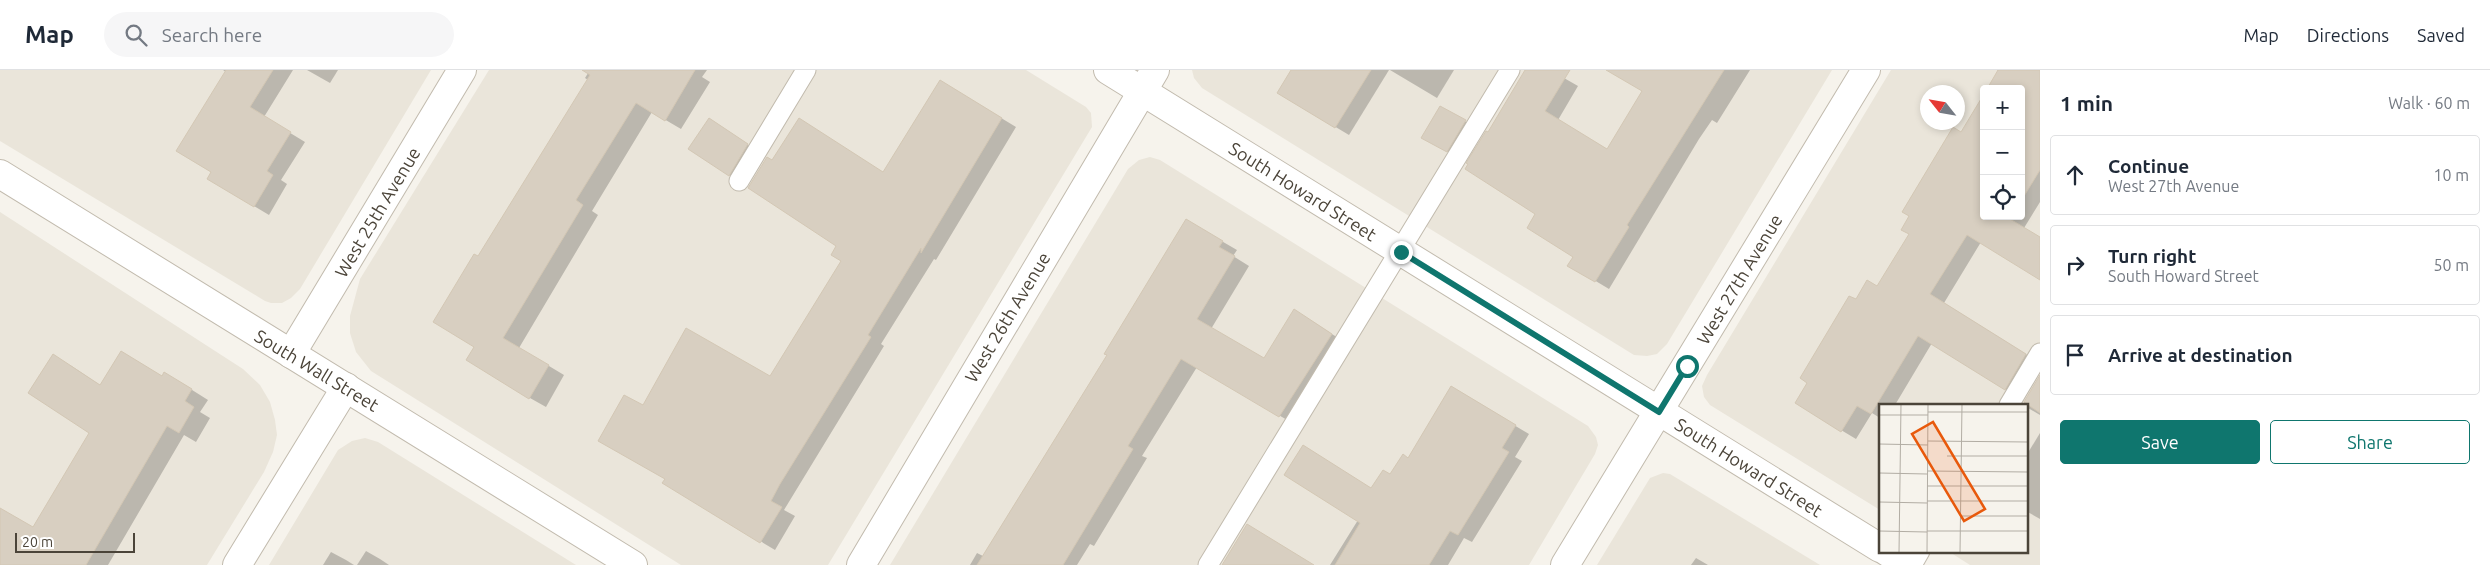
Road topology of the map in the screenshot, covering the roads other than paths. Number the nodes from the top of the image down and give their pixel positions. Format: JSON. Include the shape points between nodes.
{"nodes":[{"id":1,"x":462,"y":70,"type":"edge"},
{"id":2,"x":806,"y":70,"type":"edge"},
{"id":3,"x":1108,"y":70,"type":"edge"},
{"id":4,"x":1510,"y":70,"type":"edge"},
{"id":5,"x":1866,"y":70,"type":"edge"},
{"id":6,"x":1148,"y":81,"type":"edge"},
{"id":7,"x":0,"y":174,"type":"edge"},
{"id":8,"x":739,"y":181,"type":"dead end"},
{"id":9,"x":1401,"y":252,"type":"junction"},
{"id":10,"x":2040,"y":353,"type":"edge"},
{"id":11,"x":291,"y":354,"type":"junction"},
{"id":12,"x":346,"y":387,"type":"junction"},
{"id":13,"x":2010,"y":404,"type":"edge"},
{"id":14,"x":1659,"y":412,"type":"junction"},
{"id":15,"x":1879,"y":547,"type":"edge"},
{"id":16,"x":1888,"y":552,"type":"edge"},
{"id":17,"x":1919,"y":552,"type":"edge"},
{"id":18,"x":238,"y":565,"type":"edge"},
{"id":19,"x":633,"y":565,"type":"edge"},
{"id":20,"x":861,"y":565,"type":"edge"},
{"id":21,"x":1208,"y":565,"type":"edge"},
{"id":22,"x":1565,"y":565,"type":"edge"},
{"id":23,"x":1908,"y":565,"type":"edge"},
{"id":24,"x":1912,"y":565,"type":"edge"}],
"edges":[{"from":1,"to":11,"type":"street","name":"West 25th Avenue"},
{"from":2,"to":8,"type":"lane"},
{"from":3,"to":6,"type":"street","name":"South Howard Street"},
{"from":4,"to":9,"type":"lane"},
{"from":5,"to":14,"type":"street","name":"West 27th Avenue"},
{"from":6,"to":9,"type":"street","name":"South Howard Street"},
{"from":6,"to":20,"type":"street","name":"West 26th Avenue"},
{"from":7,"to":11,"type":"street","name":"South Wall Street"},
{"from":9,"to":14,"type":"street","name":"South Howard Street"},
{"from":9,"to":21,"type":"lane"},
{"from":10,"to":13,"type":"lane"},
{"from":11,"to":12,"type":"street","name":"South Wall Street"},
{"from":12,"to":18,"type":"street"},
{"from":12,"to":19,"type":"street","name":"South Wall Street"},
{"from":14,"to":15,"type":"street","name":"South Howard Street"},
{"from":14,"to":22,"type":"street","name":"West 27th Avenue"},
{"from":16,"to":23,"type":"street"},
{"from":17,"to":24,"type":"lane"}]}
